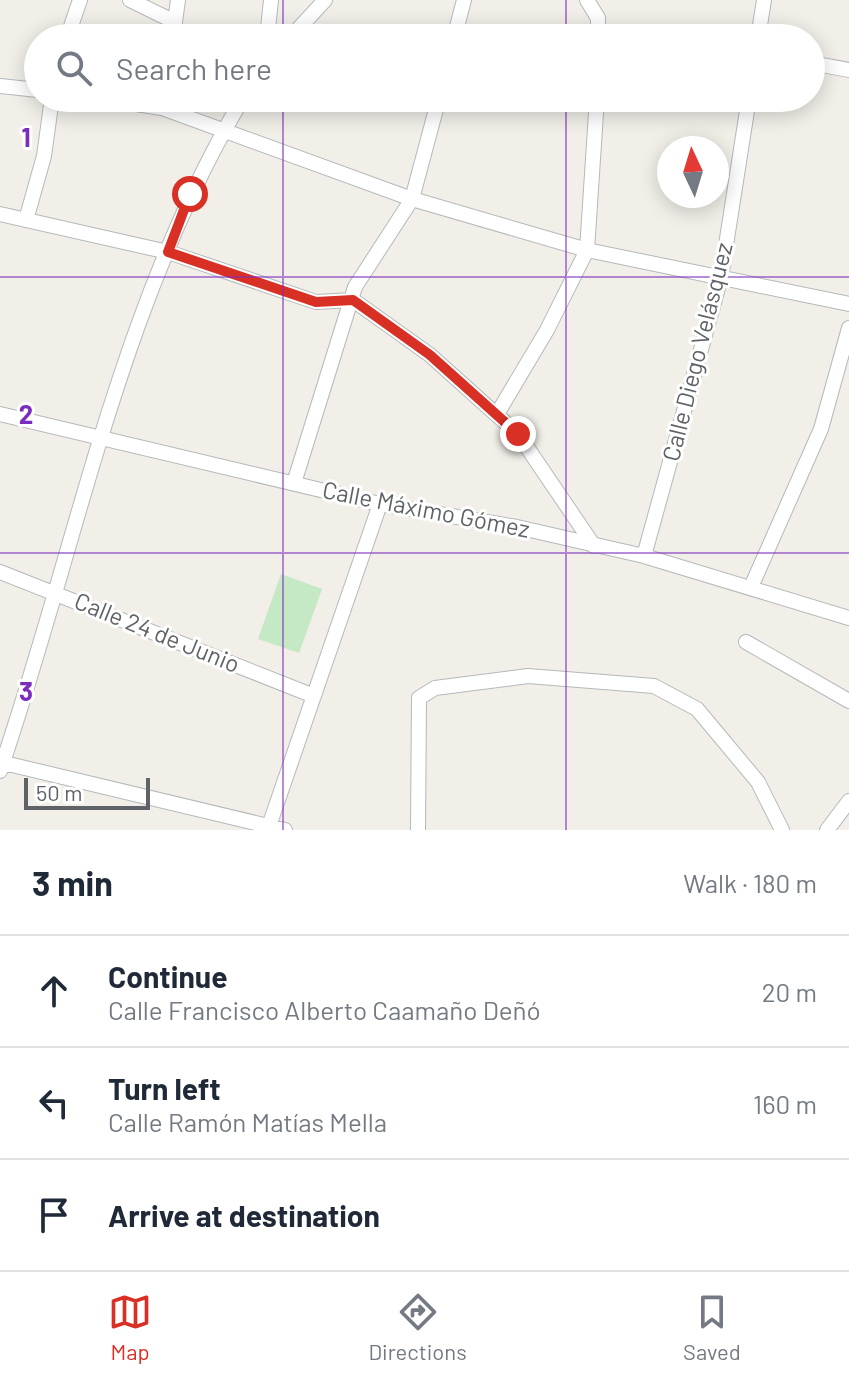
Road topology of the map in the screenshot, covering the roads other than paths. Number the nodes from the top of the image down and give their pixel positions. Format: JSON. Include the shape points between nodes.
{"nodes":[{"id":1,"x":80,"y":0,"type":"edge"},
{"id":2,"x":130,"y":0,"type":"edge"},
{"id":3,"x":178,"y":0,"type":"edge"},
{"id":4,"x":271,"y":0,"type":"edge"},
{"id":5,"x":325,"y":0,"type":"edge"},
{"id":6,"x":464,"y":0,"type":"edge"},
{"id":7,"x":587,"y":0,"type":"edge"},
{"id":8,"x":764,"y":0,"type":"edge"},
{"id":9,"x":72,"y":24,"type":"edge"},
{"id":10,"x":268,"y":24,"type":"edge"},
{"id":11,"x":303,"y":24,"type":"edge"},
{"id":12,"x":458,"y":24,"type":"edge"},
{"id":13,"x":598,"y":24,"type":"edge"},
{"id":14,"x":760,"y":24,"type":"edge"},
{"id":15,"x":825,"y":66,"type":"edge"},
{"id":16,"x":849,"y":70,"type":"edge"},
{"id":17,"x":0,"y":86,"type":"edge"},
{"id":18,"x":24,"y":89,"type":"edge"},
{"id":19,"x":50,"y":112,"type":"edge"},
{"id":20,"x":175,"y":112,"type":"edge"},
{"id":21,"x":235,"y":112,"type":"edge"},
{"id":22,"x":435,"y":112,"type":"edge"},
{"id":23,"x":596,"y":112,"type":"edge"},
{"id":24,"x":747,"y":112,"type":"edge"},
{"id":25,"x":225,"y":128,"type":"junction"},
{"id":26,"x":412,"y":199,"type":"junction"},
{"id":27,"x":0,"y":214,"type":"edge"},
{"id":28,"x":26,"y":220,"type":"junction"},
{"id":29,"x":587,"y":250,"type":"junction"},
{"id":30,"x":168,"y":252,"type":"junction"},
{"id":31,"x":721,"y":277,"type":"junction"},
{"id":32,"x":353,"y":300,"type":"junction"},
{"id":33,"x":849,"y":304,"type":"edge"},
{"id":34,"x":849,"y":328,"type":"edge"},
{"id":35,"x":0,"y":414,"type":"edge"},
{"id":36,"x":497,"y":414,"type":"junction"},
{"id":37,"x":100,"y":436,"type":"junction"},
{"id":38,"x":294,"y":483,"type":"junction"},
{"id":39,"x":380,"y":504,"type":"junction"},
{"id":40,"x":594,"y":546,"type":"junction"},
{"id":41,"x":644,"y":556,"type":"junction"},
{"id":42,"x":0,"y":572,"type":"edge"},
{"id":43,"x":751,"y":587,"type":"junction"},
{"id":44,"x":53,"y":592,"type":"junction"},
{"id":45,"x":849,"y":618,"type":"edge"},
{"id":46,"x":746,"y":642,"type":"dead end"},
{"id":47,"x":314,"y":696,"type":"junction"},
{"id":48,"x":849,"y":701,"type":"edge"},
{"id":49,"x":1,"y":766,"type":"edge"},
{"id":50,"x":849,"y":801,"type":"edge"},
{"id":51,"x":232,"y":824,"type":"edge"},
{"id":52,"x":269,"y":826,"type":"junction"},
{"id":53,"x":285,"y":830,"type":"edge"},
{"id":54,"x":418,"y":830,"type":"edge"},
{"id":55,"x":782,"y":830,"type":"edge"},
{"id":56,"x":827,"y":830,"type":"edge"}],
"edges":[{"from":1,"to":9,"type":"street"},
{"from":2,"to":3,"type":"street","via":[[175,22]]},
{"from":4,"to":10,"type":"street"},
{"from":5,"to":11,"type":"street"},
{"from":6,"to":12,"type":"street"},
{"from":7,"to":13,"type":"street"},
{"from":8,"to":14,"type":"street"},
{"from":15,"to":16,"type":"street"},
{"from":17,"to":18,"type":"street"},
{"from":19,"to":28,"type":"street"},
{"from":20,"to":25,"type":"street"},
{"from":21,"to":25,"type":"street"},
{"from":22,"to":26,"type":"street"},
{"from":23,"to":29,"type":"street"},
{"from":24,"to":31,"type":"street","name":"Calle Diego Velásquez"},
{"from":25,"to":26,"type":"street"},
{"from":25,"to":30,"type":"street","via":[[190,194]]},
{"from":26,"to":29,"type":"street"},
{"from":26,"to":32,"type":"street","via":[[361,272]]},
{"from":27,"to":28,"type":"street"},
{"from":28,"to":30,"type":"street"},
{"from":29,"to":31,"type":"street"},
{"from":29,"to":36,"type":"street"},
{"from":30,"to":32,"type":"street","via":[[316,302]]},
{"from":30,"to":37,"type":"street"},
{"from":31,"to":33,"type":"street"},
{"from":31,"to":41,"type":"street","name":"Calle Diego Velásquez"},
{"from":32,"to":36,"type":"street","via":[[430,355]]},
{"from":32,"to":38,"type":"street"},
{"from":34,"to":43,"type":"street","via":[[821,429]]},
{"from":35,"to":37,"type":"street","name":"Calle Máximo Gómez"},
{"from":36,"to":40,"type":"street","via":[[518,434]]},
{"from":37,"to":38,"type":"street","name":"Calle Máximo Gómez"},
{"from":37,"to":44,"type":"street"},
{"from":38,"to":39,"type":"street","name":"Calle Máximo Gómez"},
{"from":39,"to":40,"type":"street","name":"Calle Máximo Gómez"},
{"from":39,"to":47,"type":"street"},
{"from":40,"to":41,"type":"street","name":"Calle Máximo Gómez"},
{"from":41,"to":43,"type":"street","name":"Calle Máximo Gómez"},
{"from":42,"to":44,"type":"street","name":"Calle 24 de Junio"},
{"from":43,"to":45,"type":"street","name":"Calle Máximo Gómez"},
{"from":44,"to":47,"type":"street","name":"Calle 24 de Junio"},
{"from":44,"to":49,"type":"street"},
{"from":46,"to":48,"type":"street"},
{"from":47,"to":52,"type":"street"},
{"from":49,"to":51,"type":"street"},
{"from":50,"to":56,"type":"street"},
{"from":51,"to":52,"type":"street"},
{"from":52,"to":53,"type":"street"},
{"from":54,"to":55,"type":"street","via":[[419,698],[435,688],[528,676],[654,686],[697,709],[758,782]]}]}
